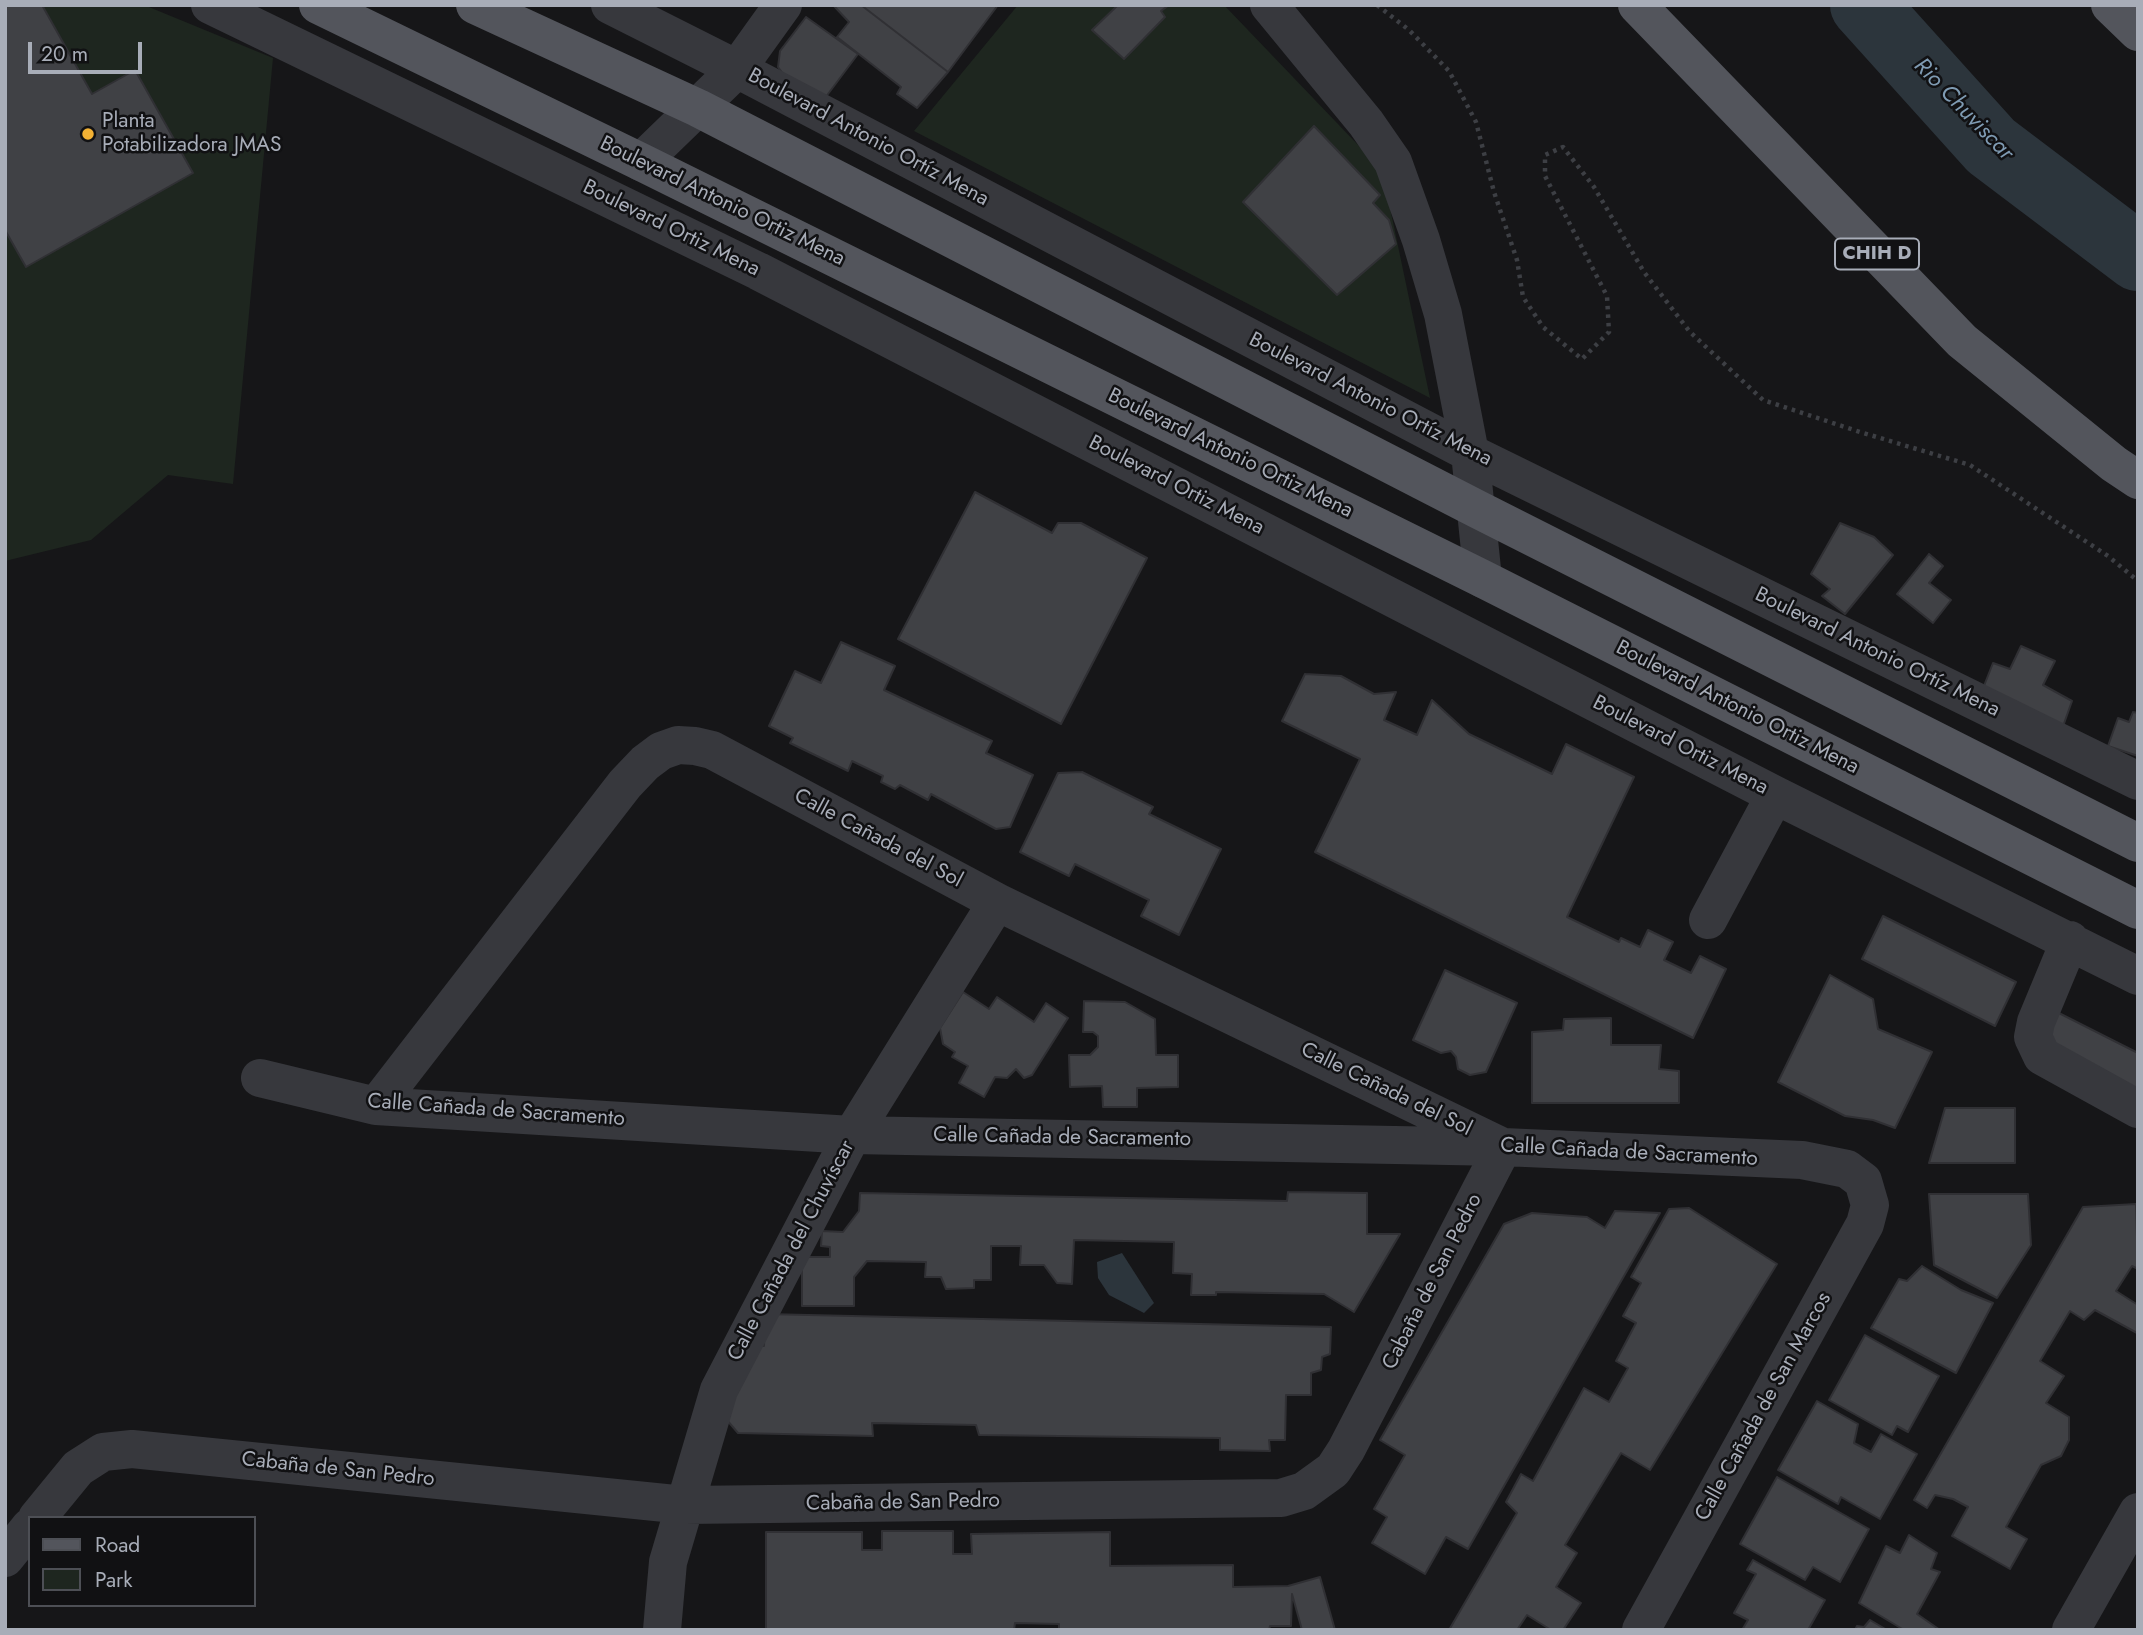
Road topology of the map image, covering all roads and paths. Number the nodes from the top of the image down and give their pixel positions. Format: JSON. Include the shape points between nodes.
{"nodes":[{"id":1,"x":210,"y":5,"type":"edge"},
{"id":2,"x":318,"y":5,"type":"edge"},
{"id":3,"x":475,"y":5,"type":"edge"},
{"id":4,"x":610,"y":5,"type":"edge"},
{"id":5,"x":783,"y":5,"type":"edge"},
{"id":6,"x":1269,"y":5,"type":"edge"},
{"id":7,"x":1377,"y":5,"type":"edge"},
{"id":8,"x":1637,"y":5,"type":"edge"},
{"id":9,"x":2110,"y":5,"type":"edge"},
{"id":10,"x":2138,"y":32,"type":"edge"},
{"id":11,"x":737,"y":69,"type":"junction"},
{"id":12,"x":698,"y":108,"type":"junction"},
{"id":13,"x":641,"y":162,"type":"junction"},
{"id":14,"x":1470,"y":453,"type":"junction"},
{"id":15,"x":2138,"y":480,"type":"edge"},
{"id":16,"x":1477,"y":509,"type":"junction"},
{"id":17,"x":1483,"y":579,"type":"junction"},
{"id":18,"x":2138,"y":581,"type":"edge"},
{"id":19,"x":2138,"y":781,"type":"edge"},
{"id":20,"x":1775,"y":795,"type":"junction"},
{"id":21,"x":2138,"y":843,"type":"edge"},
{"id":22,"x":997,"y":902,"type":"junction"},
{"id":23,"x":2138,"y":910,"type":"edge"},
{"id":24,"x":1707,"y":920,"type":"dead end"},
{"id":25,"x":2070,"y":940,"type":"junction"},
{"id":26,"x":2138,"y":976,"type":"edge"},
{"id":27,"x":260,"y":1078,"type":"dead end"},
{"id":28,"x":376,"y":1106,"type":"junction"},
{"id":29,"x":2138,"y":1109,"type":"edge"},
{"id":30,"x":852,"y":1135,"type":"junction"},
{"id":31,"x":1503,"y":1147,"type":"junction"},
{"id":32,"x":1863,"y":1181,"type":"joint"},
{"id":33,"x":685,"y":1505,"type":"junction"},
{"id":34,"x":2138,"y":1512,"type":"edge"},
{"id":35,"x":39,"y":1516,"type":"edge"},
{"id":36,"x":28,"y":1529,"type":"edge"},
{"id":37,"x":5,"y":1558,"type":"edge"},
{"id":38,"x":662,"y":1630,"type":"edge"},
{"id":39,"x":1642,"y":1630,"type":"edge"},
{"id":40,"x":2071,"y":1630,"type":"edge"}],
"edges":[{"from":1,"to":20,"type":"street","name":"Boulevard Ortiz Mena","via":[[758,271]]},
{"from":2,"to":13,"type":"main road","name":"Boulevard Antonio Ortiz Mena"},
{"from":3,"to":12,"type":"main road"},
{"from":4,"to":11,"type":"street","name":"Boulevard Antonio Ortíz Mena"},
{"from":5,"to":11,"type":"street"},
{"from":6,"to":14,"type":"street","via":[[1393,162],[1443,314]]},
{"from":7,"to":18,"type":"path","via":[[1449,71],[1476,122],[1517,260],[1523,297],[1543,327],[1582,359],[1609,332],[1607,296],[1545,176],[1545,155],[1563,147],[1594,187],[1644,272],[1690,332],[1763,400],[1970,465],[2108,556]]},
{"from":8,"to":15,"type":"main road","number":"CHIH D","via":[[1962,341]]},
{"from":9,"to":10,"type":"main road"},
{"from":11,"to":12,"type":"street"},
{"from":11,"to":14,"type":"street","name":"Boulevard Antonio Ortíz Mena"},
{"from":12,"to":13,"type":"street"},
{"from":12,"to":16,"type":"main road"},
{"from":13,"to":17,"type":"main road","name":"Boulevard Antonio Ortiz Mena"},
{"from":14,"to":16,"type":"street"},
{"from":14,"to":19,"type":"street","name":"Boulevard Antonio Ortíz Mena"},
{"from":16,"to":17,"type":"street"},
{"from":16,"to":21,"type":"main road"},
{"from":17,"to":23,"type":"main road","name":"Boulevard Antonio Ortiz Mena"},
{"from":20,"to":24,"type":"street"},
{"from":20,"to":25,"type":"street","name":"Boulevard Ortiz Mena"},
{"from":22,"to":28,"type":"street","name":"Calle Cañada del Sol","via":[[712,750],[678,745],[645,762],[625,784]]},
{"from":22,"to":30,"type":"street","name":"Calle Cañada del Chuvíscar"},
{"from":22,"to":31,"type":"street","name":"Calle Cañada del Sol"},
{"from":25,"to":26,"type":"street","name":"Boulevard Ortiz Mena"},
{"from":25,"to":29,"type":"street","via":[[2033,1037],[2042,1056]]},
{"from":27,"to":28,"type":"street","name":"Calle Cañada de Sacramento"},
{"from":28,"to":30,"type":"street","name":"Calle Cañada de Sacramento"},
{"from":30,"to":31,"type":"street","name":"Calle Cañada de Sacramento"},
{"from":30,"to":33,"type":"street","name":"Calle Cañada del Chuvíscar","via":[[719,1390]]},
{"from":31,"to":32,"type":"street","name":"Calle Cañada de Sacramento","via":[[1802,1160],[1847,1169]]},
{"from":31,"to":33,"type":"street","name":"Cabaña de San Pedro","via":[[1346,1450],[1333,1470],[1304,1491],[1254,1500]]},
{"from":32,"to":39,"type":"street","name":"Calle Cañada de San Marcos","via":[[1870,1205],[1866,1224]]},
{"from":33,"to":35,"type":"street","name":"Cabaña de San Pedro","via":[[132,1449],[103,1452],[78,1468]]},
{"from":33,"to":38,"type":"street","name":"Calle Cañada del Chuvíscar","via":[[668,1562]]},
{"from":34,"to":40,"type":"street"},
{"from":36,"to":37,"type":"street"}]}
